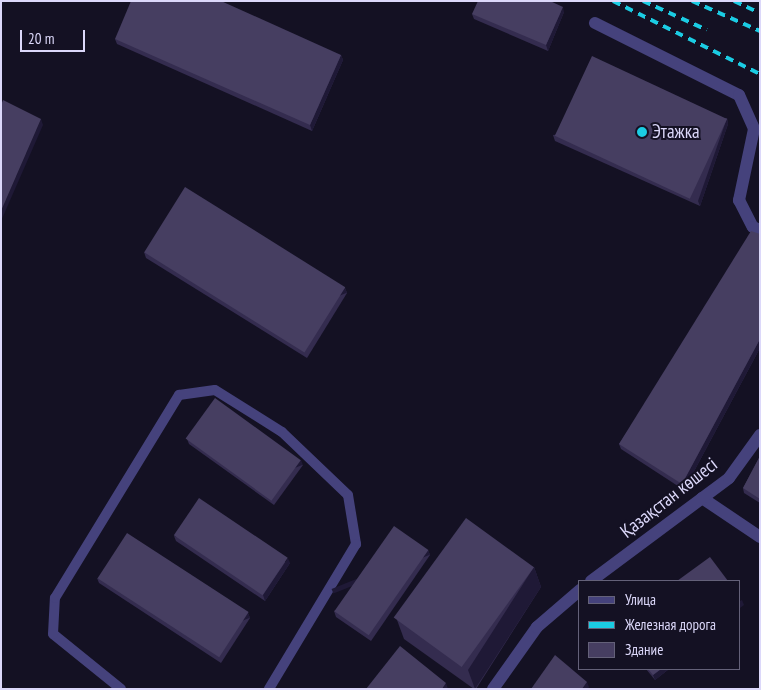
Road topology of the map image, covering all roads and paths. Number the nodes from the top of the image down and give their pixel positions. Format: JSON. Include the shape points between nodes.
{"nodes":[{"id":1,"x":594,"y":23,"type":"dead end"},
{"id":2,"x":760,"y":230,"type":"edge"},
{"id":3,"x":760,"y":435,"type":"edge"},
{"id":4,"x":702,"y":498,"type":"junction"},
{"id":5,"x":760,"y":537,"type":"edge"},
{"id":6,"x":592,"y":580,"type":"edge"},
{"id":7,"x":578,"y":592,"type":"edge"},
{"id":8,"x":121,"y":689,"type":"edge"},
{"id":9,"x":269,"y":689,"type":"edge"},
{"id":10,"x":493,"y":689,"type":"edge"}],
"edges":[{"from":1,"to":2,"type":"street","via":[[739,95],[754,129],[739,200],[753,227]]},
{"from":3,"to":4,"type":"street","name":"Қазақстан көшесі","via":[[728,478]]},
{"from":4,"to":5,"type":"street"},
{"from":4,"to":6,"type":"street","name":"Қазақстан көшесі"},
{"from":7,"to":10,"type":"street","via":[[537,627]]},
{"from":8,"to":9,"type":"lane","via":[[53,634],[55,598],[179,395],[215,390],[282,432],[348,495],[356,544]]}]}
